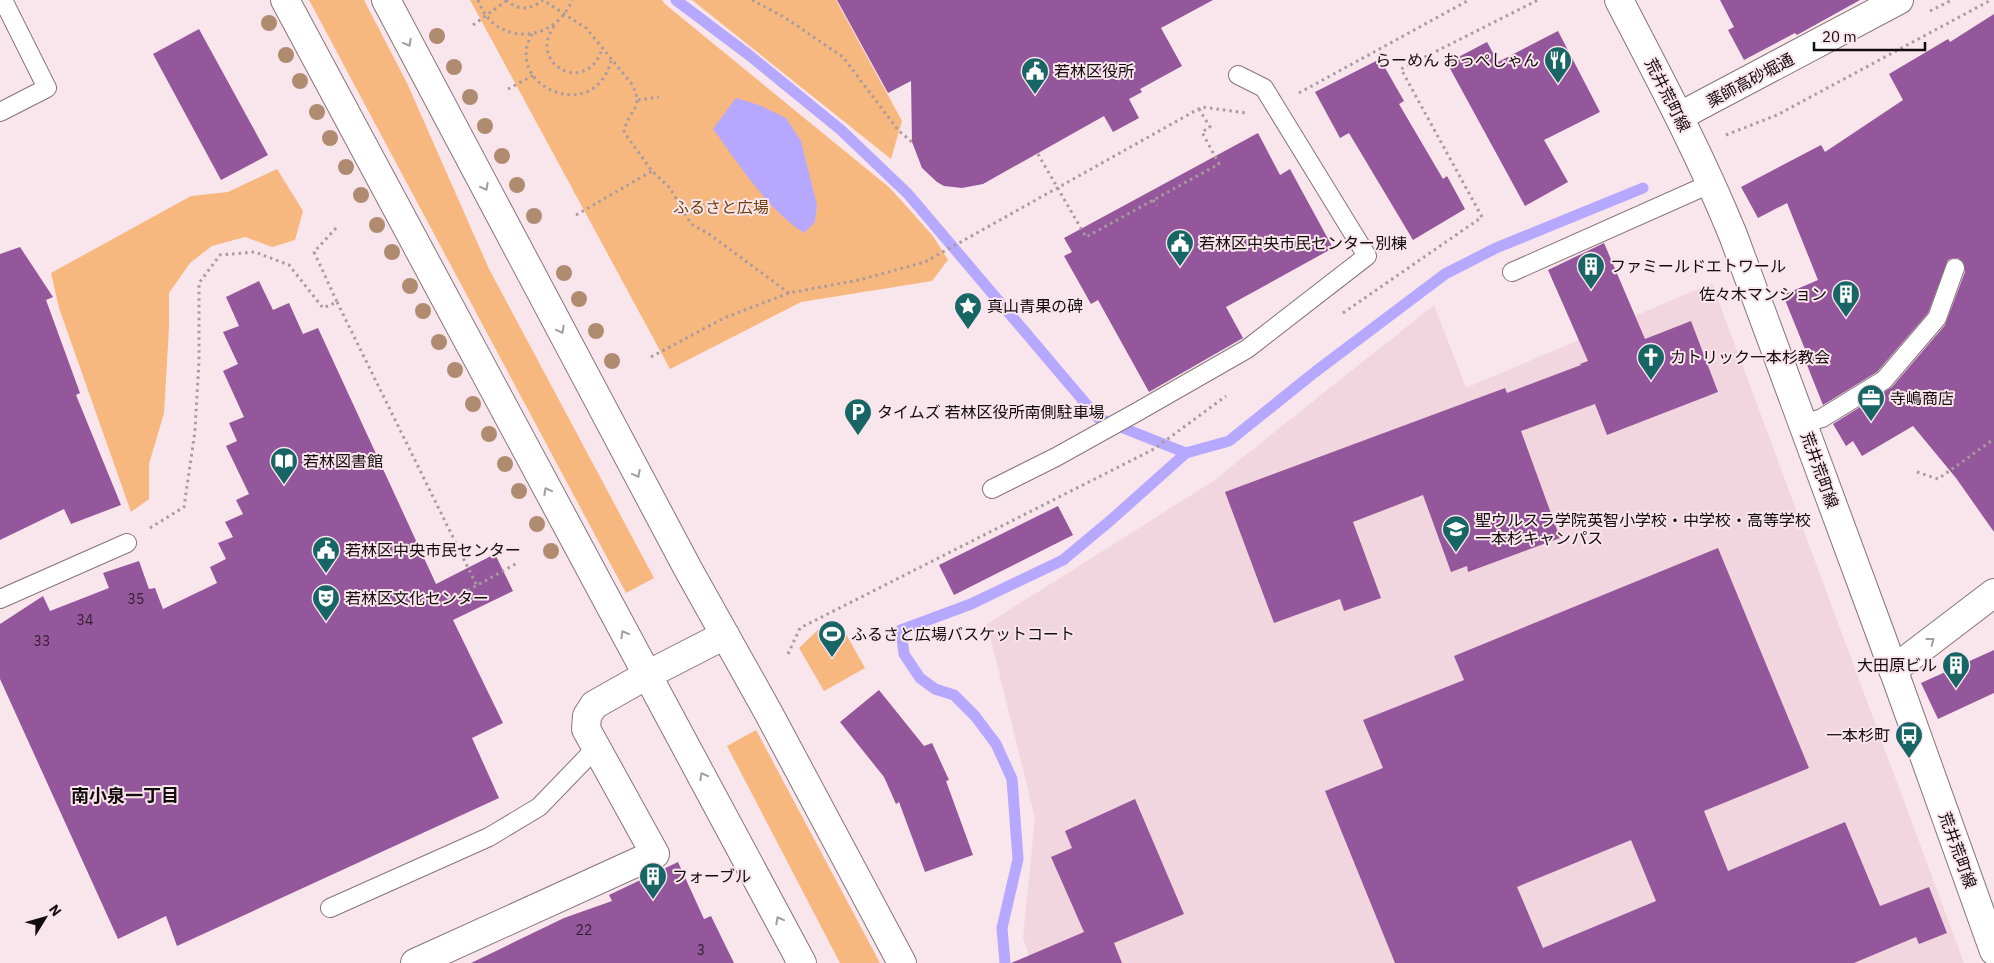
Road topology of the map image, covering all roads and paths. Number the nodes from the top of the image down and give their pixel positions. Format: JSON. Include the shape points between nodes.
{"nodes":[{"id":1,"x":3,"y":0,"type":"edge"},
{"id":2,"x":285,"y":0,"type":"edge"},
{"id":3,"x":386,"y":0,"type":"edge"},
{"id":4,"x":478,"y":0,"type":"edge"},
{"id":5,"x":506,"y":0,"type":"edge"},
{"id":6,"x":572,"y":0,"type":"edge"},
{"id":7,"x":752,"y":0,"type":"edge"},
{"id":8,"x":1469,"y":0,"type":"edge"},
{"id":9,"x":1538,"y":0,"type":"edge"},
{"id":10,"x":1619,"y":0,"type":"edge"},
{"id":11,"x":1900,"y":0,"type":"edge"},
{"id":12,"x":1991,"y":0,"type":"edge"},
{"id":13,"x":565,"y":14,"type":"junction"},
{"id":14,"x":487,"y":16,"type":"junction"},
{"id":15,"x":473,"y":25,"type":"dead end"},
{"id":16,"x":555,"y":25,"type":"junction"},
{"id":17,"x":532,"y":34,"type":"junction"},
{"id":18,"x":602,"y":50,"type":"junction"},
{"id":19,"x":611,"y":61,"type":"junction"},
{"id":20,"x":534,"y":75,"type":"junction"},
{"id":21,"x":1238,"y":75,"type":"dead end"},
{"id":22,"x":508,"y":90,"type":"dead end"},
{"id":23,"x":659,"y":97,"type":"dead end"},
{"id":24,"x":638,"y":100,"type":"junction"},
{"id":25,"x":1276,"y":106,"type":"junction"},
{"id":26,"x":1199,"y":108,"type":"junction"},
{"id":27,"x":0,"y":112,"type":"edge"},
{"id":28,"x":1680,"y":116,"type":"junction"},
{"id":29,"x":1726,"y":135,"type":"dead end"},
{"id":30,"x":912,"y":142,"type":"dead end"},
{"id":31,"x":1038,"y":154,"type":"dead end"},
{"id":32,"x":652,"y":171,"type":"junction"},
{"id":33,"x":1712,"y":183,"type":"junction"},
{"id":34,"x":1057,"y":188,"type":"junction"},
{"id":35,"x":1153,"y":200,"type":"junction"},
{"id":36,"x":1157,"y":206,"type":"dead end"},
{"id":37,"x":576,"y":215,"type":"dead end"},
{"id":38,"x":336,"y":228,"type":"dead end"},
{"id":39,"x":1955,"y":268,"type":"dead end"},
{"id":40,"x":1512,"y":272,"type":"dead end"},
{"id":41,"x":789,"y":293,"type":"junction"},
{"id":42,"x":337,"y":302,"type":"junction"},
{"id":43,"x":1338,"y":317,"type":"dead end"},
{"id":44,"x":651,"y":357,"type":"dead end"},
{"id":45,"x":1229,"y":394,"type":"dead end"},
{"id":46,"x":1803,"y":424,"type":"junction"},
{"id":47,"x":1994,"y":440,"type":"edge"},
{"id":48,"x":1917,"y":472,"type":"dead end"},
{"id":49,"x":992,"y":489,"type":"dead end"},
{"id":50,"x":127,"y":543,"type":"joint"},
{"id":51,"x":519,"y":562,"type":"dead end"},
{"id":52,"x":477,"y":586,"type":"junction"},
{"id":53,"x":1994,"y":593,"type":"edge"},
{"id":54,"x":0,"y":599,"type":"edge"},
{"id":55,"x":445,"y":603,"type":"dead end"},
{"id":56,"x":725,"y":635,"type":"junction"},
{"id":57,"x":788,"y":654,"type":"dead end"},
{"id":58,"x":1893,"y":670,"type":"junction"},
{"id":59,"x":647,"y":675,"type":"junction"},
{"id":60,"x":596,"y":748,"type":"junction"},
{"id":61,"x":330,"y":908,"type":"dead end"},
{"id":62,"x":1994,"y":951,"type":"edge"},
{"id":63,"x":415,"y":963,"type":"edge"},
{"id":64,"x":802,"y":963,"type":"edge"},
{"id":65,"x":902,"y":963,"type":"edge"}],
"edges":[{"from":1,"to":27,"type":"lane","via":[[47,88]]},
{"from":59,"to":2,"type":"street","one_way":true},
{"from":3,"to":56,"type":"street","one_way":true},
{"from":4,"to":14,"type":"path"},
{"from":5,"to":13,"type":"path","via":[[512,5],[529,8],[544,0]]},
{"from":5,"to":14,"type":"path"},
{"from":6,"to":13,"type":"path"},
{"from":7,"to":30,"type":"path","via":[[784,17],[843,58],[898,130]]},
{"from":8,"to":25,"type":"path"},
{"from":9,"to":43,"type":"path","via":[[1401,69],[1482,217]]},
{"from":10,"to":28,"type":"street","name":"荒井荒町線"},
{"from":11,"to":28,"type":"street","name":"薬師高砂堀通"},
{"from":12,"to":29,"type":"path","via":[[1777,115]]},
{"from":13,"to":16,"type":"path"},
{"from":13,"to":18,"type":"path","via":[[586,28]]},
{"from":14,"to":15,"type":"path"},
{"from":14,"to":17,"type":"path","via":[[499,27],[513,33]]},
{"from":16,"to":17,"type":"path"},
{"from":16,"to":18,"type":"path","via":[[547,39],[547,48],[554,65],[562,70],[580,73],[589,69],[596,64]]},
{"from":17,"to":20,"type":"path","via":[[526,56]]},
{"from":18,"to":19,"type":"path"},
{"from":19,"to":20,"type":"path","via":[[602,81],[577,95],[549,90]]},
{"from":19,"to":24,"type":"path","via":[[631,83]]},
{"from":20,"to":22,"type":"path"},
{"from":21,"to":25,"type":"lane","via":[[1264,88]]},
{"from":23,"to":24,"type":"path"},
{"from":24,"to":32,"type":"path","via":[[624,132]]},
{"from":25,"to":26,"type":"path","via":[[1258,115]]},
{"from":25,"to":49,"type":"lane","via":[[1366,256],[1247,349],[1056,457]]},
{"from":26,"to":34,"type":"path"},
{"from":26,"to":35,"type":"path","via":[[1210,127],[1202,132],[1219,164]]},
{"from":28,"to":33,"type":"street","name":"荒井荒町線"},
{"from":31,"to":34,"type":"path"},
{"from":32,"to":37,"type":"path"},
{"from":32,"to":41,"type":"path","via":[[670,188],[691,224]]},
{"from":33,"to":40,"type":"lane"},
{"from":33,"to":46,"type":"street","name":"荒井荒町線"},
{"from":34,"to":35,"type":"path","via":[[1086,237]]},
{"from":34,"to":41,"type":"path","via":[[924,262],[859,280]]},
{"from":35,"to":36,"type":"path"},
{"from":38,"to":42,"type":"path","via":[[314,252]]},
{"from":39,"to":46,"type":"lane","via":[[1936,318],[1884,380],[1822,418]]},
{"from":41,"to":44,"type":"path","via":[[724,318]]},
{"from":42,"to":50,"type":"path","via":[[323,308],[289,265],[255,252],[220,254],[199,283],[195,431],[184,507]]},
{"from":42,"to":52,"type":"path"},
{"from":45,"to":57,"type":"path","via":[[1154,449],[800,628]]},
{"from":46,"to":58,"type":"street","name":"荒井荒町線"},
{"from":47,"to":48,"type":"path","via":[[1938,479]]},
{"from":50,"to":54,"type":"lane"},
{"from":51,"to":52,"type":"path"},
{"from":52,"to":55,"type":"path"},
{"from":58,"to":53,"type":"street","one_way":true},
{"from":56,"to":59,"type":"street"},
{"from":56,"to":65,"type":"street"},
{"from":58,"to":62,"type":"street","name":"荒井荒町線"},
{"from":59,"to":60,"type":"street","via":[[594,705],[587,716],[586,729]]},
{"from":64,"to":59,"type":"street","one_way":true},
{"from":60,"to":61,"type":"lane","via":[[539,807],[489,837]]},
{"from":60,"to":63,"type":"street","via":[[655,854]]}]}
